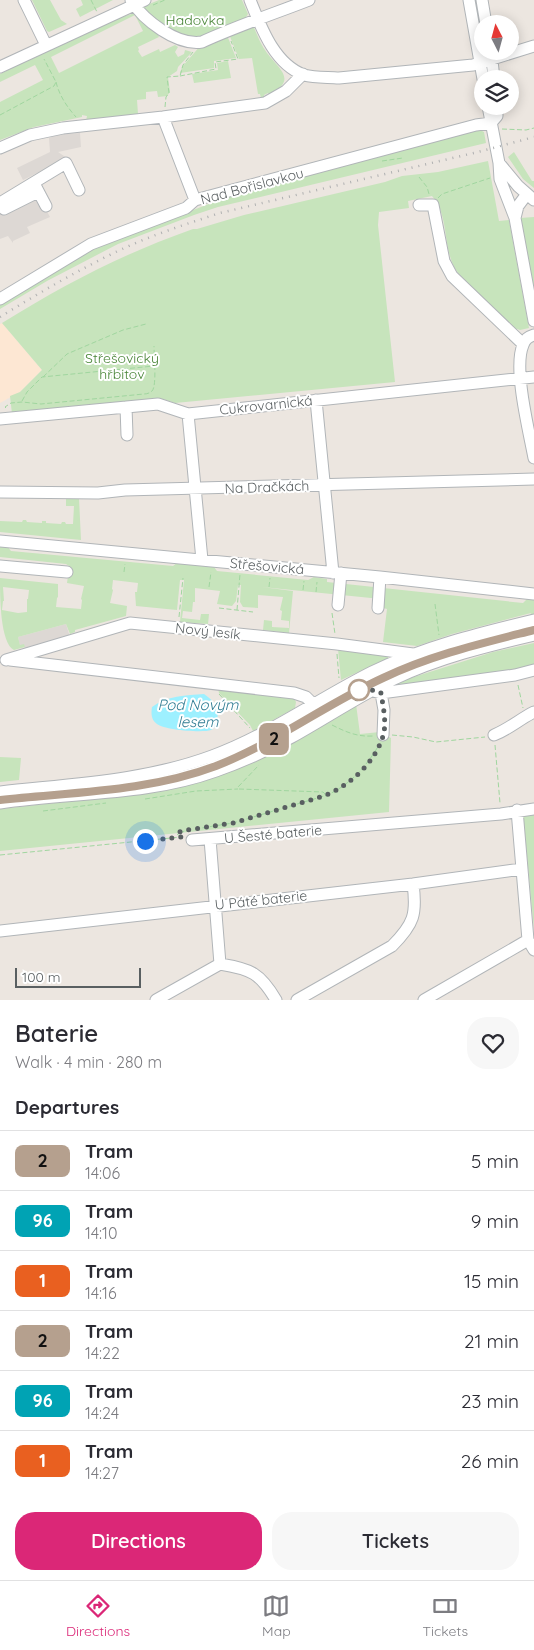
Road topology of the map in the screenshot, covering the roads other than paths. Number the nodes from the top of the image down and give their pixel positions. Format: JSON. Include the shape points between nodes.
{"nodes":[{"id":1,"x":24,"y":0,"type":"edge"},
{"id":2,"x":145,"y":0,"type":"edge"},
{"id":3,"x":250,"y":0,"type":"edge"},
{"id":4,"x":309,"y":0,"type":"edge"},
{"id":5,"x":469,"y":0,"type":"edge"},
{"id":6,"x":482,"y":0,"type":"edge"},
{"id":7,"x":132,"y":2,"type":"edge"},
{"id":8,"x":484,"y":15,"type":"edge"},
{"id":9,"x":258,"y":20,"type":"junction"},
{"id":10,"x":42,"y":46,"type":"junction"},
{"id":11,"x":534,"y":46,"type":"edge"},
{"id":12,"x":519,"y":49,"type":"edge"},
{"id":13,"x":485,"y":60,"type":"edge"},
{"id":14,"x":480,"y":64,"type":"junction"},
{"id":15,"x":0,"y":67,"type":"edge"},
{"id":16,"x":481,"y":70,"type":"edge"},
{"id":17,"x":303,"y":74,"type":"junction"},
{"id":18,"x":491,"y":115,"type":"edge"},
{"id":19,"x":497,"y":115,"type":"edge"},
{"id":20,"x":163,"y":117,"type":"junction"},
{"id":21,"x":495,"y":126,"type":"junction"},
{"id":22,"x":0,"y":148,"type":"edge"},
{"id":23,"x":499,"y":163,"type":"junction"},
{"id":24,"x":36,"y":187,"type":"junction"},
{"id":25,"x":79,"y":190,"type":"dead end"},
{"id":26,"x":531,"y":197,"type":"edge"},
{"id":27,"x":195,"y":200,"type":"junction"},
{"id":28,"x":0,"y":203,"type":"edge"},
{"id":29,"x":419,"y":205,"type":"dead end"},
{"id":30,"x":46,"y":206,"type":"dead end"},
{"id":31,"x":0,"y":210,"type":"edge"},
{"id":32,"x":515,"y":218,"type":"junction"},
{"id":33,"x":0,"y":299,"type":"edge"},
{"id":34,"x":534,"y":321,"type":"edge"},
{"id":35,"x":534,"y":335,"type":"edge"},
{"id":36,"x":523,"y":344,"type":"junction"},
{"id":37,"x":534,"y":378,"type":"edge"},
{"id":38,"x":520,"y":379,"type":"junction"},
{"id":39,"x":316,"y":400,"type":"junction"},
{"id":40,"x":126,"y":407,"type":"junction"},
{"id":41,"x":188,"y":414,"type":"junction"},
{"id":42,"x":4,"y":419,"type":"edge"},
{"id":43,"x":127,"y":435,"type":"dead end"},
{"id":44,"x":534,"y":458,"type":"edge"},
{"id":45,"x":534,"y":479,"type":"edge"},
{"id":46,"x":325,"y":485,"type":"junction"},
{"id":47,"x":195,"y":489,"type":"junction"},
{"id":48,"x":0,"y":492,"type":"edge"},
{"id":49,"x":0,"y":541,"type":"edge"},
{"id":50,"x":207,"y":560,"type":"junction"},
{"id":51,"x":0,"y":566,"type":"edge"},
{"id":52,"x":67,"y":572,"type":"dead end"},
{"id":53,"x":337,"y":573,"type":"junction"},
{"id":54,"x":380,"y":577,"type":"junction"},
{"id":55,"x":534,"y":594,"type":"edge"},
{"id":56,"x":335,"y":607,"type":"road end"},
{"id":57,"x":378,"y":608,"type":"dead end"},
{"id":58,"x":534,"y":620,"type":"edge"},
{"id":59,"x":534,"y":635,"type":"edge"},
{"id":60,"x":415,"y":654,"type":"junction"},
{"id":61,"x":2,"y":657,"type":"edge"},
{"id":62,"x":427,"y":665,"type":"junction"},
{"id":63,"x":534,"y":670,"type":"edge"},
{"id":64,"x":377,"y":692,"type":"junction"},
{"id":65,"x":313,"y":704,"type":"junction"},
{"id":66,"x":529,"y":711,"type":"edge"},
{"id":67,"x":384,"y":735,"type":"road end"},
{"id":68,"x":494,"y":735,"type":"road end"},
{"id":69,"x":0,"y":792,"type":"edge"},
{"id":70,"x":0,"y":803,"type":"edge"},
{"id":71,"x":534,"y":809,"type":"edge"},
{"id":72,"x":517,"y":810,"type":"junction"},
{"id":73,"x":186,"y":838,"type":"road end"},
{"id":74,"x":210,"y":839,"type":"junction"},
{"id":75,"x":522,"y":869,"type":"junction"},
{"id":76,"x":413,"y":884,"type":"junction"},
{"id":77,"x":215,"y":905,"type":"junction"},
{"id":78,"x":0,"y":931,"type":"edge"},
{"id":79,"x":531,"y":945,"type":"edge"},
{"id":80,"x":220,"y":964,"type":"junction"},
{"id":81,"x":156,"y":1000,"type":"edge"},
{"id":82,"x":276,"y":1000,"type":"edge"},
{"id":83,"x":297,"y":1000,"type":"edge"},
{"id":84,"x":424,"y":1000,"type":"edge"}],
"edges":[{"from":1,"to":10,"type":"street"},
{"from":2,"to":7,"type":"street"},
{"from":3,"to":9,"type":"street"},
{"from":4,"to":9,"type":"street"},
{"from":5,"to":14,"type":"street"},
{"from":6,"to":8,"type":"street"},
{"from":7,"to":9,"type":"street","via":[[163,31],[194,43]]},
{"from":7,"to":10,"type":"street"},
{"from":9,"to":17,"type":"street","via":[[273,49],[287,64]]},
{"from":10,"to":15,"type":"street"},
{"from":11,"to":12,"type":"street"},
{"from":13,"to":14,"type":"street"},
{"from":14,"to":16,"type":"street"},
{"from":14,"to":17,"type":"street","via":[[339,78]]},
{"from":17,"to":20,"type":"street","via":[[286,92],[265,103]]},
{"from":18,"to":21,"type":"street"},
{"from":19,"to":21,"type":"street"},
{"from":20,"to":22,"type":"street","via":[[30,134]]},
{"from":20,"to":27,"type":"street"},
{"from":21,"to":23,"type":"street"},
{"from":21,"to":27,"type":"street","name":"Nad Bořislavkou","via":[[476,126]]},
{"from":23,"to":26,"type":"street"},
{"from":23,"to":32,"type":"street","via":[[500,179]]},
{"from":24,"to":25,"type":"street","via":[[66,163]]},
{"from":24,"to":28,"type":"street"},
{"from":24,"to":30,"type":"street"},
{"from":24,"to":31,"type":"street"},
{"from":26,"to":32,"type":"street","via":[[518,206]]},
{"from":27,"to":33,"type":"street","name":"Nad Bořislavkou","via":[[186,208],[91,244]]},
{"from":29,"to":36,"type":"street","via":[[433,205],[444,261],[452,276]]},
{"from":32,"to":34,"type":"street"},
{"from":35,"to":36,"type":"street"},
{"from":36,"to":38,"type":"street"},
{"from":37,"to":38,"type":"street","name":"Cukrovarnická"},
{"from":38,"to":39,"type":"street","name":"Cukrovarnická"},
{"from":38,"to":44,"type":"street"},
{"from":39,"to":41,"type":"street","name":"Cukrovarnická"},
{"from":39,"to":46,"type":"street"},
{"from":40,"to":41,"type":"street","name":"Cukrovarnická","via":[[158,404]]},
{"from":40,"to":42,"type":"street","name":"Cukrovarnická"},
{"from":40,"to":43,"type":"street"},
{"from":41,"to":47,"type":"street"},
{"from":45,"to":46,"type":"street","name":"Na Dračkách"},
{"from":46,"to":47,"type":"street","name":"Na Dračkách"},
{"from":46,"to":53,"type":"street"},
{"from":47,"to":48,"type":"street","name":"Na Dračkách","via":[[98,493]]},
{"from":47,"to":50,"type":"street"},
{"from":49,"to":50,"type":"street","name":"Střešovická"},
{"from":50,"to":53,"type":"street","name":"Střešovická"},
{"from":51,"to":52,"type":"street"},
{"from":53,"to":54,"type":"street","name":"Střešovická"},
{"from":53,"to":56,"type":"street"},
{"from":54,"to":55,"type":"street","name":"Střešovická"},
{"from":54,"to":57,"type":"street"},
{"from":58,"to":60,"type":"street"},
{"from":59,"to":62,"type":"street"},
{"from":60,"to":61,"type":"street","name":"Nový lesík","via":[[130,623]]},
{"from":60,"to":62,"type":"street"},
{"from":60,"to":65,"type":"street","via":[[374,671]]},
{"from":61,"to":65,"type":"street","via":[[294,693],[306,697]]},
{"from":62,"to":64,"type":"street","via":[[393,680]]},
{"from":63,"to":64,"type":"street"},
{"from":64,"to":67,"type":"street","via":[[384,710]]},
{"from":64,"to":70,"type":"street","via":[[274,746],[216,771],[171,784]]},
{"from":65,"to":69,"type":"street","via":[[258,736],[211,757],[171,769],[124,778]]},
{"from":66,"to":68,"type":"street","via":[[507,730]]},
{"from":71,"to":72,"type":"street","name":"U Šesté baterie"},
{"from":72,"to":74,"type":"street","name":"U Šesté baterie"},
{"from":72,"to":75,"type":"street"},
{"from":73,"to":74,"type":"street","name":"U Šesté baterie"},
{"from":74,"to":77,"type":"street"},
{"from":75,"to":76,"type":"street","name":"U Páté baterie"},
{"from":75,"to":79,"type":"street"},
{"from":76,"to":77,"type":"street","name":"U Páté baterie"},
{"from":76,"to":83,"type":"street","via":[[416,904],[412,921],[392,946]]},
{"from":77,"to":78,"type":"street","name":"U Páté baterie"},
{"from":77,"to":80,"type":"street"},
{"from":79,"to":84,"type":"street"},
{"from":80,"to":81,"type":"street"},
{"from":80,"to":82,"type":"street","via":[[244,968],[257,976]]}]}
